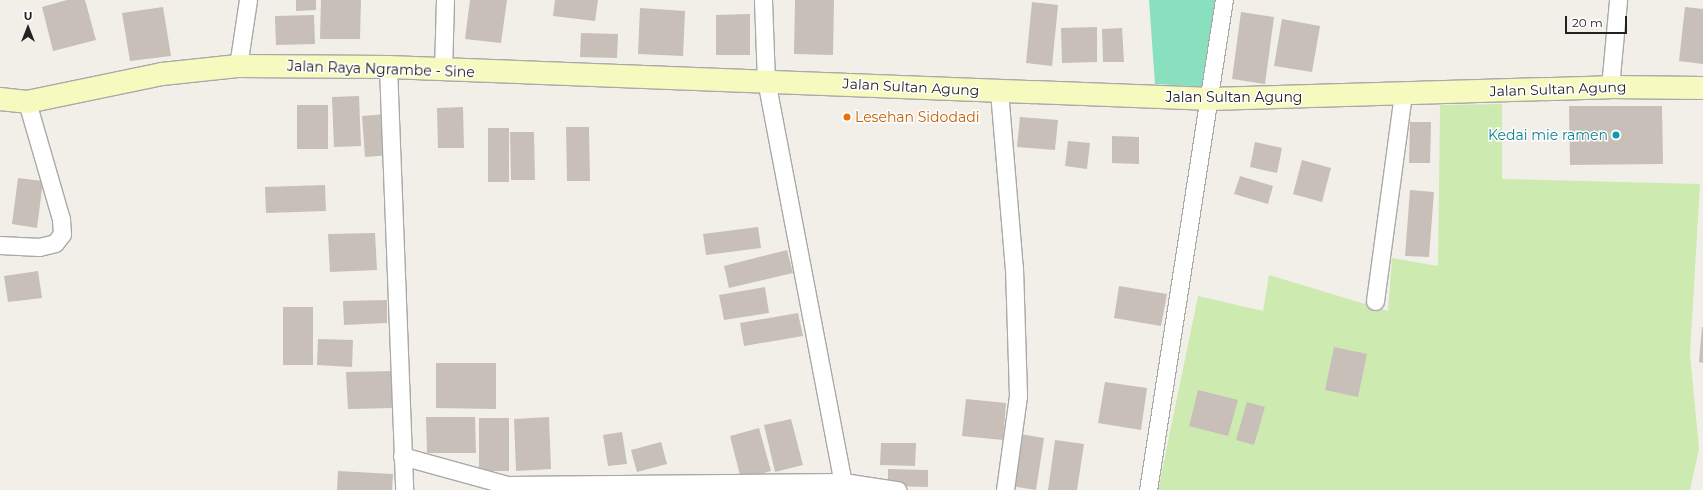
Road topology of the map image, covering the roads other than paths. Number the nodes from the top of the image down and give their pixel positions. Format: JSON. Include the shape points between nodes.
{"nodes":[{"id":1,"x":248,"y":0,"type":"edge"},
{"id":2,"x":445,"y":0,"type":"edge"},
{"id":3,"x":763,"y":0,"type":"edge"},
{"id":4,"x":1224,"y":0,"type":"edge"},
{"id":5,"x":1618,"y":0,"type":"edge"},
{"id":6,"x":238,"y":66,"type":"junction"},
{"id":7,"x":388,"y":67,"type":"junction"},
{"id":8,"x":443,"y":71,"type":"junction"},
{"id":9,"x":766,"y":80,"type":"junction"},
{"id":10,"x":1610,"y":87,"type":"junction"},
{"id":11,"x":1703,"y":88,"type":"edge"},
{"id":12,"x":1000,"y":91,"type":"junction"},
{"id":13,"x":1403,"y":94,"type":"junction"},
{"id":14,"x":0,"y":99,"type":"edge"},
{"id":15,"x":1211,"y":99,"type":"junction"},
{"id":16,"x":27,"y":102,"type":"junction"},
{"id":17,"x":0,"y":245,"type":"edge"},
{"id":18,"x":1375,"y":301,"type":"dead end"},
{"id":19,"x":402,"y":456,"type":"junction"},
{"id":20,"x":844,"y":486,"type":"edge"},
{"id":21,"x":404,"y":490,"type":"edge"},
{"id":22,"x":897,"y":490,"type":"edge"},
{"id":23,"x":1005,"y":490,"type":"edge"},
{"id":24,"x":1148,"y":490,"type":"edge"}],
"edges":[{"from":1,"to":6,"type":"street"},
{"from":2,"to":8,"type":"street"},
{"from":3,"to":9,"type":"street"},
{"from":4,"to":15,"type":"street"},
{"from":5,"to":10,"type":"street"},
{"from":6,"to":7,"type":"main road","name":"Jalan Raya Ngrambe - Sine"},
{"from":6,"to":16,"type":"main road","name":"Jalan Raya Ngrambe - Sine","via":[[162,74]]},
{"from":7,"to":8,"type":"main road","name":"Jalan Raya Ngrambe - Sine"},
{"from":7,"to":19,"type":"street"},
{"from":8,"to":9,"type":"main road","name":"Jalan Raya Ngrambe - Sine"},
{"from":9,"to":12,"type":"main road","name":"Jalan Sultan Agung"},
{"from":9,"to":20,"type":"street"},
{"from":10,"to":11,"type":"main road","name":"Jalan Sultan Agung"},
{"from":10,"to":13,"type":"main road","name":"Jalan Sultan Agung"},
{"from":12,"to":15,"type":"main road","name":"Jalan Sultan Agung"},
{"from":12,"to":23,"type":"street","via":[[1014,268],[1018,396]]},
{"from":13,"to":15,"type":"main road","name":"Jalan Sultan Agung"},
{"from":13,"to":18,"type":"street"},
{"from":14,"to":16,"type":"main road","name":"Jalan Raya Ngrambe - Sine"},
{"from":15,"to":24,"type":"street"},
{"from":16,"to":17,"type":"street","via":[[61,219],[62,234],[55,243],[39,247]]},
{"from":19,"to":20,"type":"street","via":[[507,485]]},
{"from":19,"to":21,"type":"street"},
{"from":20,"to":22,"type":"street"}]}
